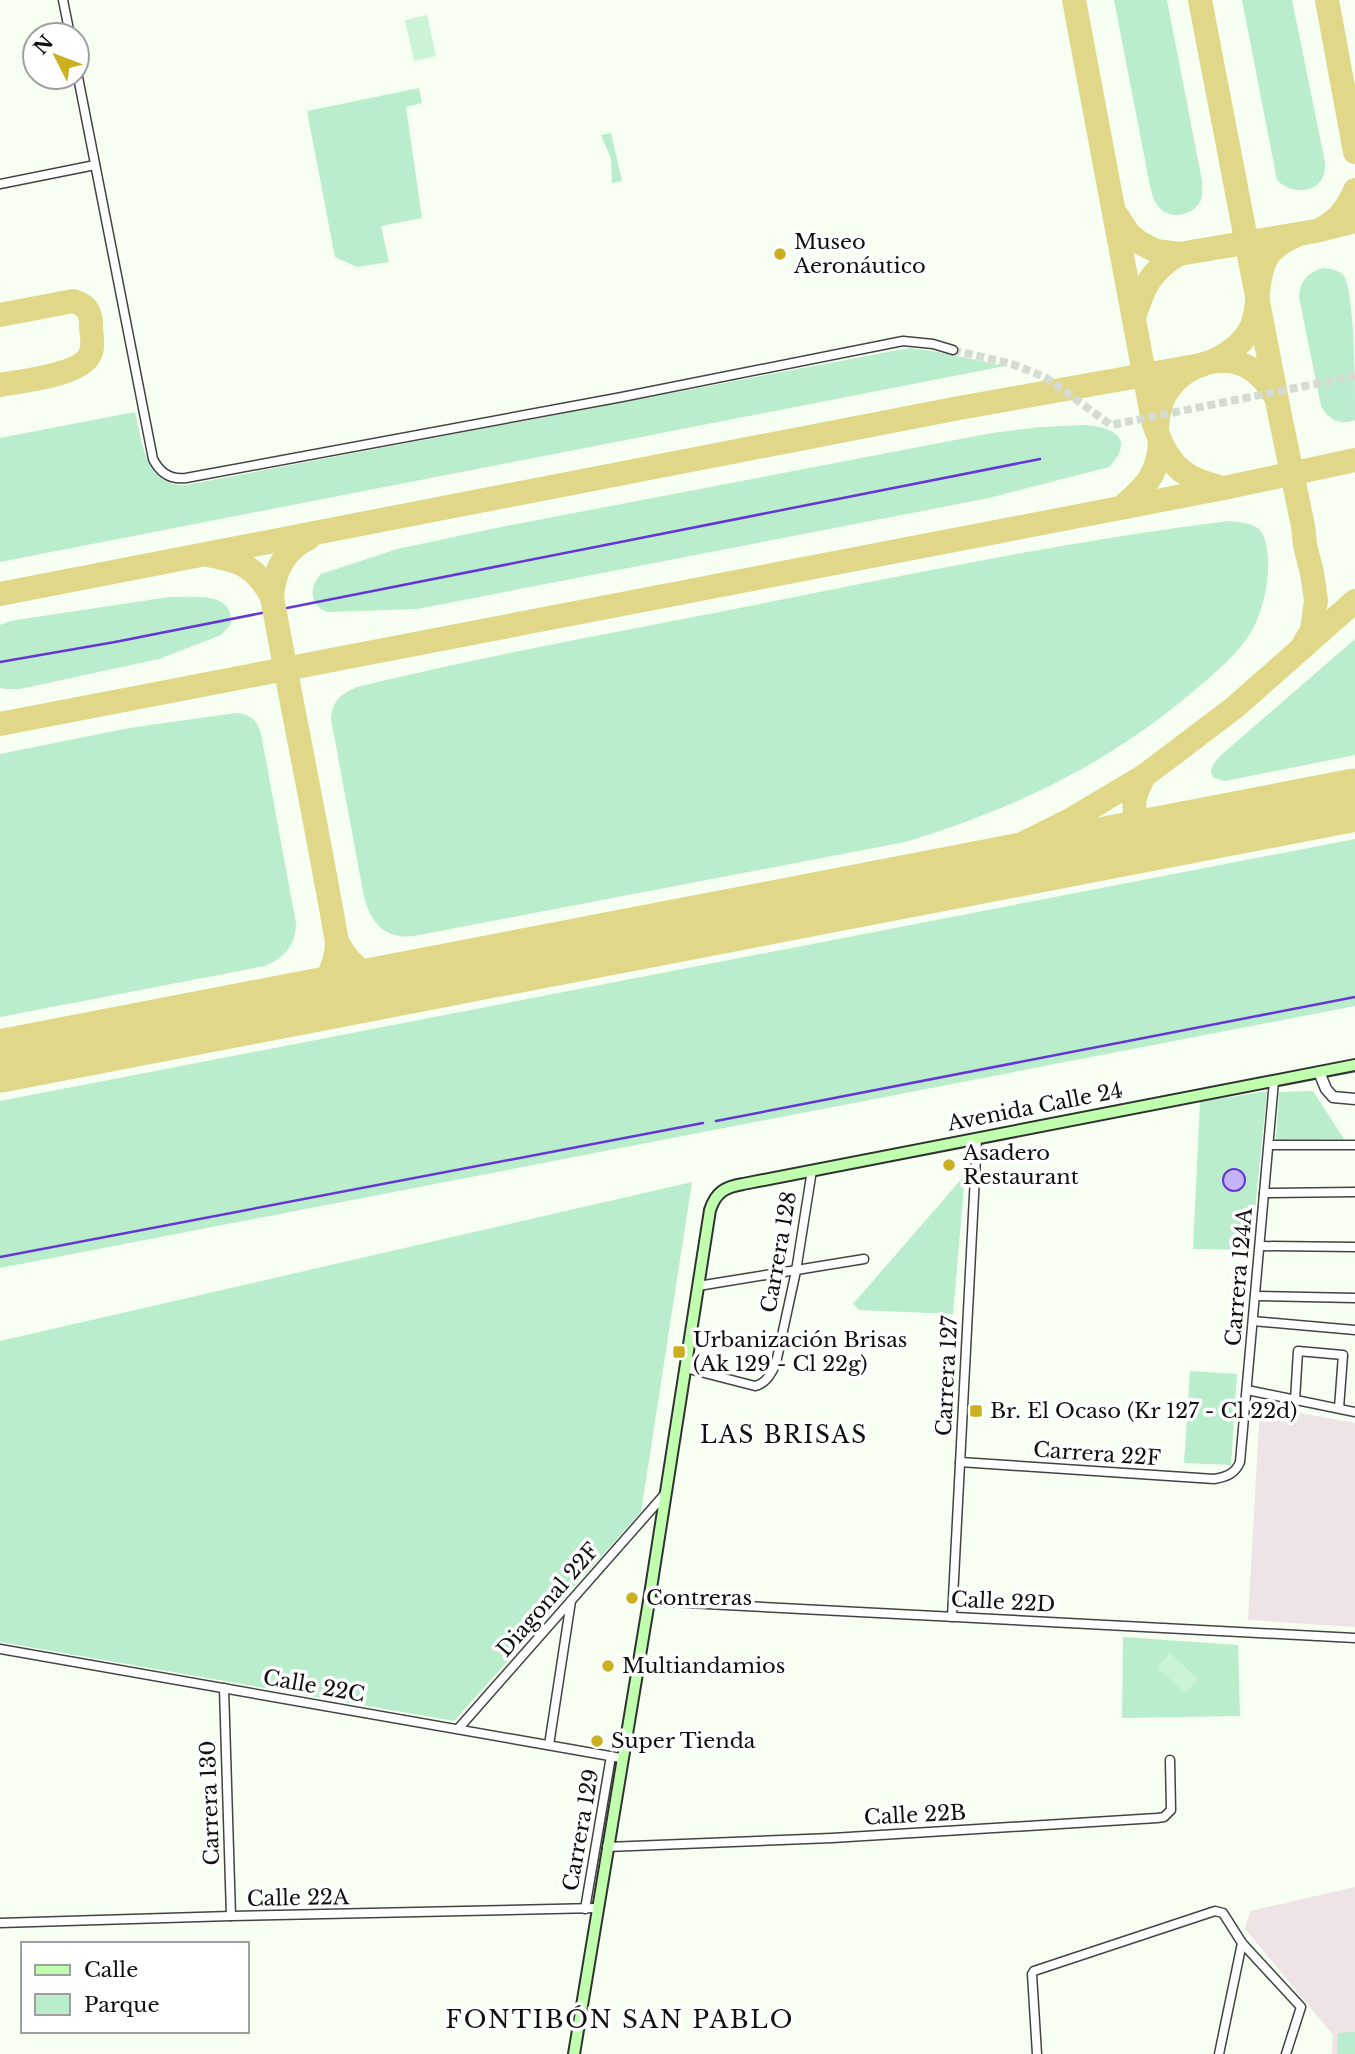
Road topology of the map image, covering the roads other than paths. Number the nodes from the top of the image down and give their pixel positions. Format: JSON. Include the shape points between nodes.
{"nodes":[{"id":1,"x":63,"y":0,"type":"edge"},
{"id":2,"x":67,"y":21,"type":"edge"},
{"id":3,"x":81,"y":91,"type":"edge"},
{"id":4,"x":95,"y":165,"type":"junction"},
{"id":5,"x":0,"y":184,"type":"edge"},
{"id":6,"x":953,"y":350,"type":"tunnel mouth"},
{"id":7,"x":1355,"y":1065,"type":"edge"},
{"id":8,"x":1319,"y":1072,"type":"junction"},
{"id":9,"x":1274,"y":1081,"type":"junction"},
{"id":10,"x":1355,"y":1099,"type":"edge"},
{"id":11,"x":977,"y":1138,"type":"junction"},
{"id":12,"x":1269,"y":1145,"type":"junction"},
{"id":13,"x":1355,"y":1146,"type":"edge"},
{"id":14,"x":812,"y":1170,"type":"junction"},
{"id":15,"x":1264,"y":1192,"type":"junction"},
{"id":16,"x":1355,"y":1192,"type":"edge"},
{"id":17,"x":1260,"y":1246,"type":"junction"},
{"id":18,"x":1355,"y":1247,"type":"edge"},
{"id":19,"x":864,"y":1259,"type":"dead end"},
{"id":20,"x":796,"y":1271,"type":"junction"},
{"id":21,"x":698,"y":1286,"type":"junction"},
{"id":22,"x":1255,"y":1296,"type":"junction"},
{"id":23,"x":1355,"y":1298,"type":"edge"},
{"id":24,"x":1253,"y":1321,"type":"junction"},
{"id":25,"x":1355,"y":1330,"type":"edge"},
{"id":26,"x":685,"y":1368,"type":"junction"},
{"id":27,"x":1247,"y":1390,"type":"junction"},
{"id":28,"x":1296,"y":1400,"type":"junction"},
{"id":29,"x":1339,"y":1408,"type":"junction"},
{"id":30,"x":1355,"y":1412,"type":"edge"},
{"id":31,"x":960,"y":1462,"type":"junction"},
{"id":32,"x":1232,"y":1474,"type":"joint"},
{"id":33,"x":665,"y":1494,"type":"junction"},
{"id":34,"x":571,"y":1601,"type":"junction"},
{"id":35,"x":649,"y":1601,"type":"junction"},
{"id":36,"x":951,"y":1617,"type":"junction"},
{"id":37,"x":1355,"y":1638,"type":"edge"},
{"id":38,"x":0,"y":1649,"type":"edge"},
{"id":39,"x":224,"y":1688,"type":"junction"},
{"id":40,"x":458,"y":1729,"type":"junction"},
{"id":41,"x":549,"y":1745,"type":"junction"},
{"id":42,"x":616,"y":1757,"type":"junction"},
{"id":43,"x":1170,"y":1760,"type":"dead end"},
{"id":44,"x":607,"y":1847,"type":"junction"},
{"id":45,"x":591,"y":1909,"type":"junction"},
{"id":46,"x":231,"y":1916,"type":"junction"},
{"id":47,"x":0,"y":1923,"type":"edge"},
{"id":48,"x":1242,"y":1943,"type":"junction"},
{"id":49,"x":574,"y":2054,"type":"edge"},
{"id":50,"x":1037,"y":2054,"type":"edge"},
{"id":51,"x":1219,"y":2054,"type":"edge"},
{"id":52,"x":1286,"y":2054,"type":"edge"}],
"edges":[{"from":1,"to":2,"type":"street"},
{"from":3,"to":4,"type":"street"},
{"from":4,"to":5,"type":"street"},
{"from":4,"to":6,"type":"street","via":[[153,459],[163,473],[174,478],[903,341]]},
{"from":7,"to":8,"type":"main road","name":"Avenida Calle 24"},
{"from":8,"to":9,"type":"main road","name":"Avenida Calle 24"},
{"from":8,"to":10,"type":"street","via":[[1333,1097]]},
{"from":9,"to":11,"type":"main road","name":"Avenida Calle 24"},
{"from":9,"to":12,"type":"street","name":"Carrera 124A"},
{"from":11,"to":14,"type":"main road","name":"Avenida Calle 24"},
{"from":11,"to":31,"type":"street","name":"Carrera 127"},
{"from":12,"to":13,"type":"street"},
{"from":12,"to":15,"type":"street","name":"Carrera 124A"},
{"from":14,"to":20,"type":"street","name":"Carrera 128"},
{"from":14,"to":21,"type":"main road","name":"Avenida Calle 24","via":[[722,1190],[710,1210]]},
{"from":15,"to":16,"type":"street"},
{"from":15,"to":17,"type":"street","name":"Carrera 124A"},
{"from":17,"to":18,"type":"street"},
{"from":17,"to":22,"type":"street","name":"Carrera 124A"},
{"from":19,"to":20,"type":"street"},
{"from":20,"to":21,"type":"street"},
{"from":20,"to":26,"type":"street","name":"Carrera 128","via":[[776,1363],[762,1384]]},
{"from":21,"to":26,"type":"main road"},
{"from":22,"to":23,"type":"street"},
{"from":22,"to":24,"type":"street","name":"Carrera 124A"},
{"from":24,"to":25,"type":"street"},
{"from":24,"to":27,"type":"street","name":"Carrera 124A"},
{"from":26,"to":33,"type":"main road"},
{"from":27,"to":28,"type":"street"},
{"from":27,"to":32,"type":"street","name":"Carrera 124A","via":[[1240,1462]]},
{"from":28,"to":29,"type":"street"},
{"from":28,"to":29,"type":"street","via":[[1298,1351],[1343,1355]]},
{"from":29,"to":30,"type":"street"},
{"from":31,"to":32,"type":"street","name":"Carrera 22F","via":[[1214,1479]]},
{"from":31,"to":36,"type":"street","name":"Carrera 127"},
{"from":33,"to":34,"type":"street","name":"Diagonal 22F"},
{"from":33,"to":35,"type":"main road"},
{"from":34,"to":40,"type":"street","name":"Diagonal 22F"},
{"from":34,"to":41,"type":"street"},
{"from":35,"to":36,"type":"street","name":"Calle 22D"},
{"from":35,"to":42,"type":"main road"},
{"from":36,"to":37,"type":"street","name":"Calle 22D"},
{"from":38,"to":39,"type":"street","name":"Calle 22C"},
{"from":39,"to":40,"type":"street","name":"Calle 22C"},
{"from":39,"to":46,"type":"street","name":"Carrera 130"},
{"from":40,"to":41,"type":"street","name":"Calle 22C"},
{"from":41,"to":42,"type":"street","name":"Calle 22C"},
{"from":42,"to":44,"type":"main road"},
{"from":42,"to":45,"type":"street","name":"Carrera 129"},
{"from":43,"to":44,"type":"street","name":"Calle 22B","via":[[1171,1810],[1164,1817]]},
{"from":44,"to":45,"type":"main road"},
{"from":45,"to":46,"type":"street","name":"Calle 22A"},
{"from":45,"to":49,"type":"main road"},
{"from":46,"to":47,"type":"street","name":"Calle 22A"},
{"from":48,"to":50,"type":"street","via":[[1223,1913],[1215,1910],[1038,1969],[1032,1974]]},
{"from":48,"to":51,"type":"street"},
{"from":48,"to":52,"type":"street","via":[[1301,2007]]}]}
